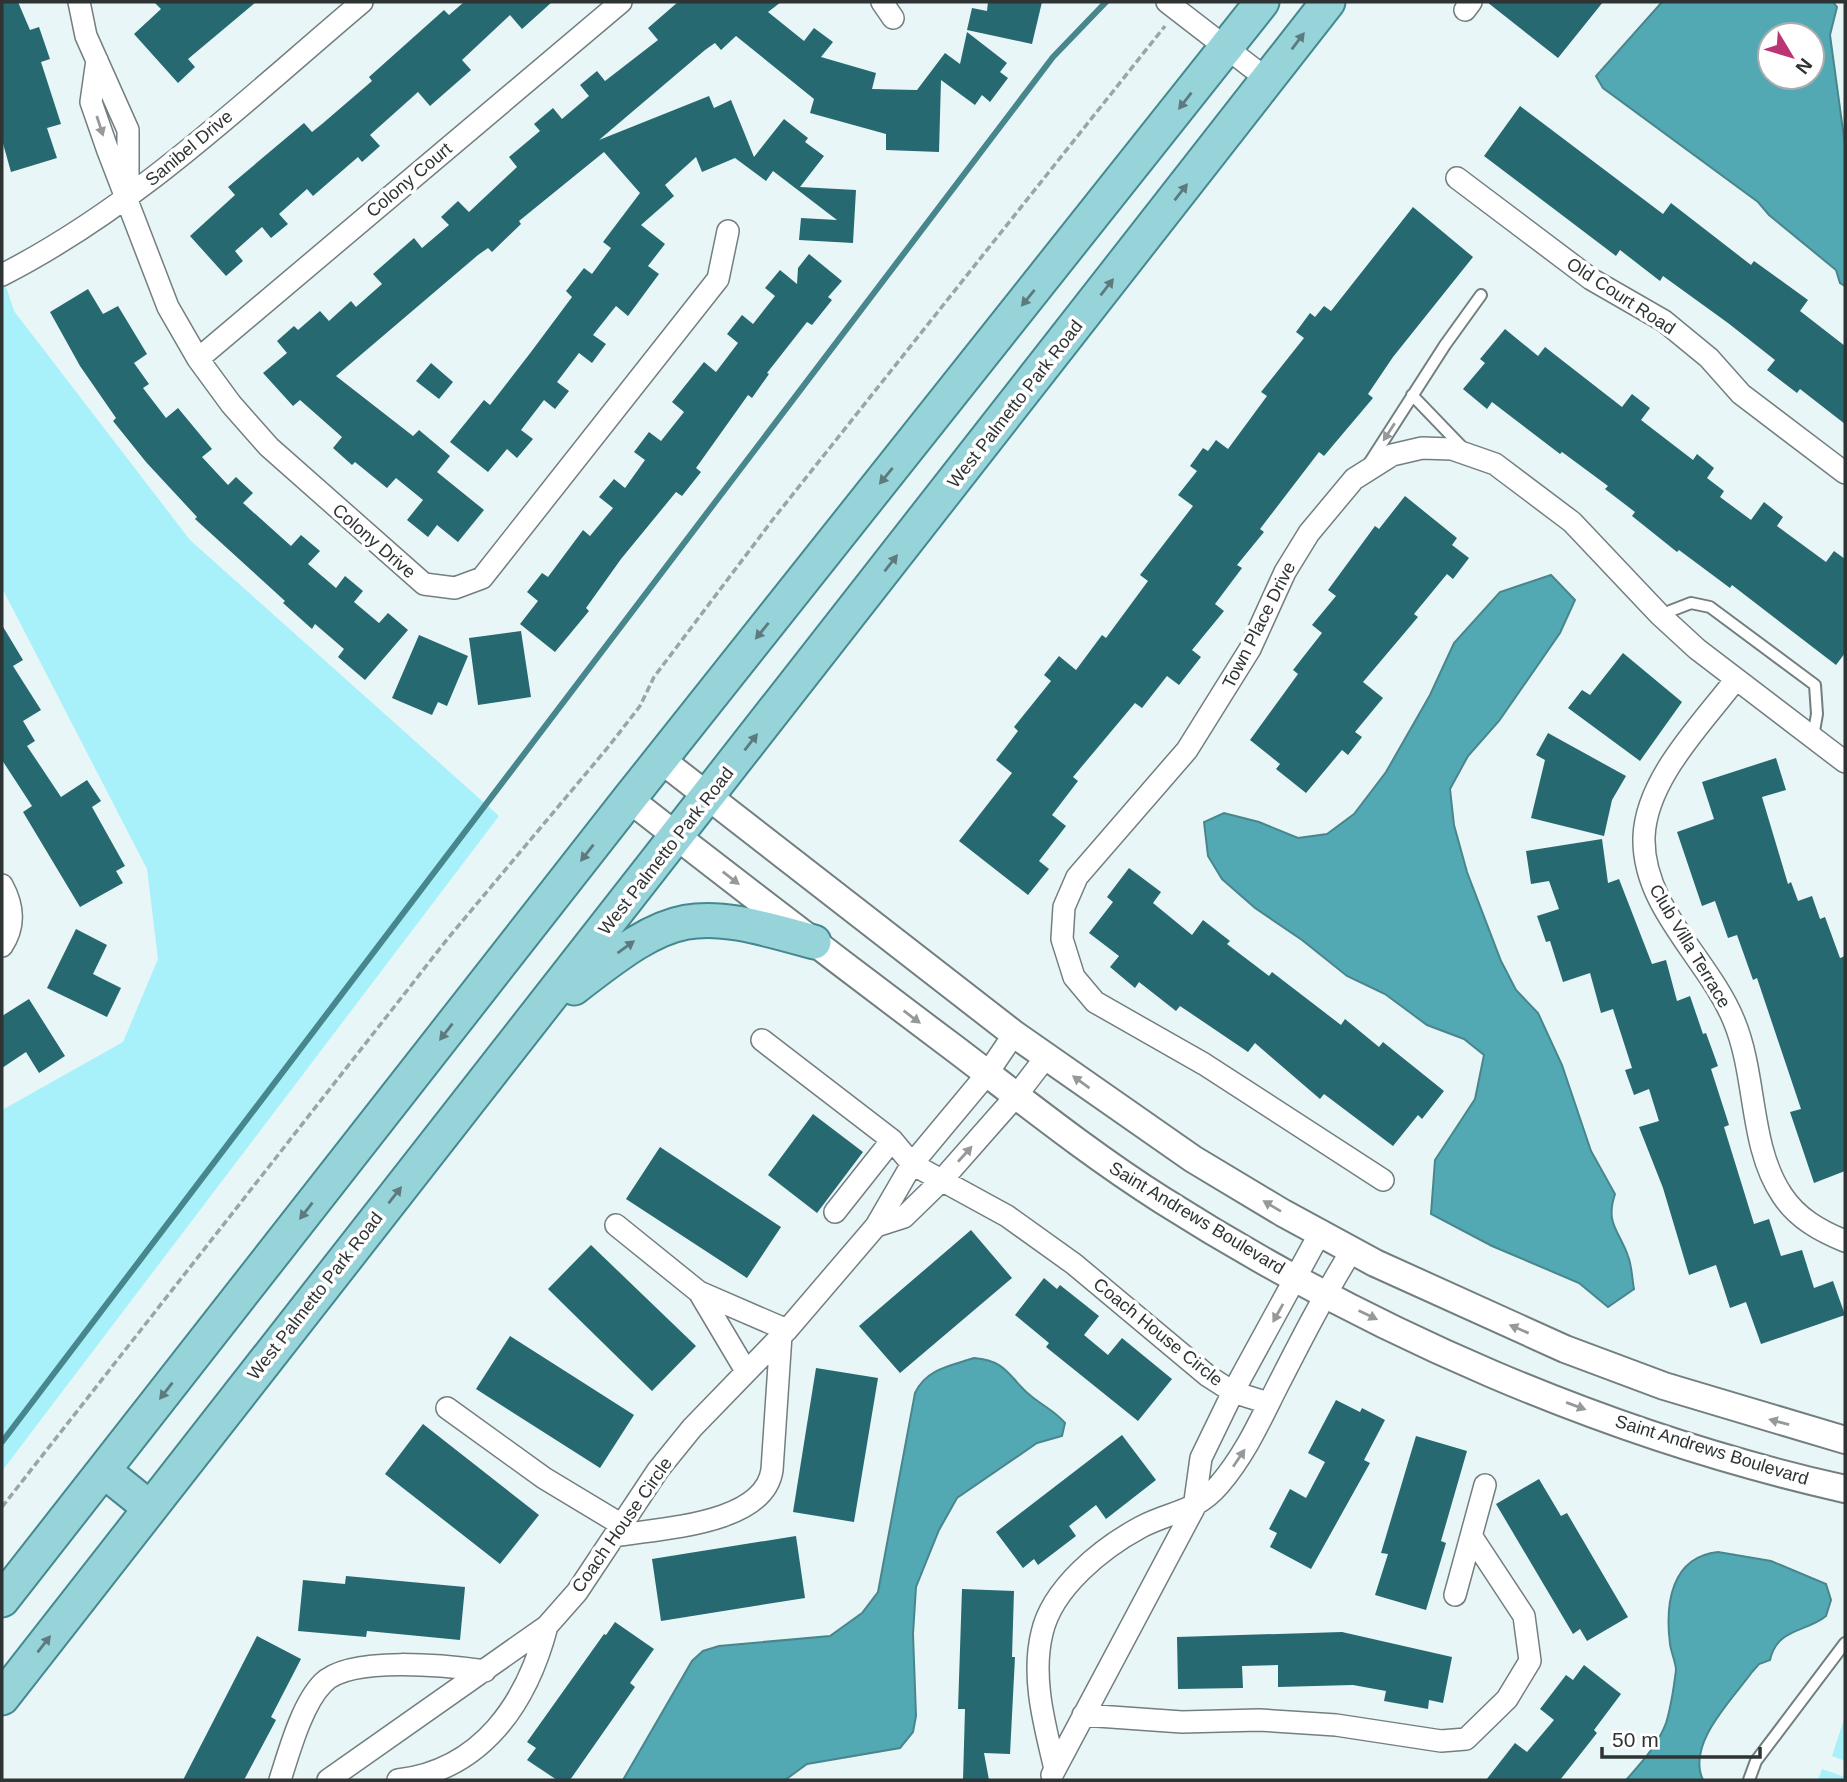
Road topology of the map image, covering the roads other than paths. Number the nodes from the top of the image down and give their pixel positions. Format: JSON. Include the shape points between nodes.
{"nodes":[{"id":1,"x":362,"y":2,"type":"edge"},
{"id":2,"x":621,"y":2,"type":"edge"},
{"id":3,"x":1262,"y":2,"type":"edge"},
{"id":4,"x":1328,"y":2,"type":"edge"},
{"id":5,"x":83,"y":3,"type":"edge"},
{"id":6,"x":1167,"y":12,"type":"edge"},
{"id":7,"x":1227,"y":48,"type":"junction"},
{"id":8,"x":1268,"y":80,"type":"junction"},
{"id":9,"x":1457,"y":178,"type":"dead end"},
{"id":10,"x":128,"y":198,"type":"junction"},
{"id":11,"x":728,"y":231,"type":"dead end"},
{"id":12,"x":2,"y":275,"type":"edge"},
{"id":13,"x":1481,"y":295,"type":"dead end"},
{"id":14,"x":198,"y":359,"type":"junction"},
{"id":15,"x":1412,"y":396,"type":"junction"},
{"id":16,"x":1467,"y":452,"type":"junction"},
{"id":17,"x":1366,"y":469,"type":"junction"},
{"id":18,"x":1845,"y":473,"type":"edge"},
{"id":19,"x":1660,"y":615,"type":"junction"},
{"id":20,"x":1736,"y":679,"type":"junction"},
{"id":21,"x":1812,"y":737,"type":"junction"},
{"id":22,"x":660,"y":759,"type":"junction"},
{"id":23,"x":1845,"y":762,"type":"edge"},
{"id":24,"x":709,"y":796,"type":"junction"},
{"id":25,"x":629,"y":799,"type":"junction"},
{"id":26,"x":677,"y":837,"type":"junction"},
{"id":27,"x":2,"y":884,"type":"edge"},
{"id":28,"x":814,"y":942,"type":"junction"},
{"id":29,"x":2,"y":946,"type":"edge"},
{"id":30,"x":533,"y":1019,"type":"junction"},
{"id":31,"x":1014,"y":1034,"type":"junction"},
{"id":32,"x":762,"y":1040,"type":"dead end"},
{"id":33,"x":1046,"y":1057,"type":"junction"},
{"id":34,"x":987,"y":1074,"type":"junction"},
{"id":35,"x":1016,"y":1096,"type":"junction"},
{"id":36,"x":892,"y":1140,"type":"junction"},
{"id":37,"x":912,"y":1164,"type":"junction"},
{"id":38,"x":942,"y":1180,"type":"junction"},
{"id":39,"x":1383,"y":1180,"type":"dead end"},
{"id":40,"x":835,"y":1212,"type":"dead end"},
{"id":41,"x":616,"y":1225,"type":"dead end"},
{"id":42,"x":876,"y":1226,"type":"junction"},
{"id":43,"x":1321,"y":1231,"type":"junction"},
{"id":44,"x":1845,"y":1241,"type":"edge"},
{"id":45,"x":1352,"y":1250,"type":"junction"},
{"id":46,"x":1297,"y":1279,"type":"junction"},
{"id":47,"x":699,"y":1292,"type":"junction"},
{"id":48,"x":1325,"y":1294,"type":"junction"},
{"id":49,"x":784,"y":1332,"type":"junction"},
{"id":50,"x":746,"y":1371,"type":"junction"},
{"id":51,"x":1233,"y":1392,"type":"junction"},
{"id":52,"x":1268,"y":1404,"type":"junction"},
{"id":53,"x":447,"y":1408,"type":"dead end"},
{"id":54,"x":1845,"y":1440,"type":"edge"},
{"id":55,"x":104,"y":1471,"type":"junction"},
{"id":56,"x":1485,"y":1485,"type":"dead end"},
{"id":57,"x":1845,"y":1489,"type":"edge"},
{"id":58,"x":150,"y":1508,"type":"junction"},
{"id":59,"x":1194,"y":1508,"type":"junction"},
{"id":60,"x":619,"y":1531,"type":"junction"},
{"id":61,"x":1472,"y":1537,"type":"junction"},
{"id":62,"x":1455,"y":1595,"type":"dead end"},
{"id":63,"x":2,"y":1600,"type":"edge"},
{"id":64,"x":547,"y":1626,"type":"junction"},
{"id":65,"x":1845,"y":1643,"type":"edge"},
{"id":66,"x":485,"y":1671,"type":"junction"},
{"id":67,"x":2,"y":1698,"type":"edge"},
{"id":68,"x":1083,"y":1715,"type":"junction"},
{"id":69,"x":1052,"y":1775,"type":"edge"},
{"id":70,"x":280,"y":1780,"type":"edge"},
{"id":71,"x":333,"y":1780,"type":"edge"},
{"id":72,"x":398,"y":1780,"type":"edge"},
{"id":73,"x":1749,"y":1780,"type":"edge"}],
"edges":[{"from":1,"to":10,"type":"street","name":"Sanibel Drive"},
{"from":2,"to":14,"type":"street","name":"Colony Court"},
{"from":3,"to":7,"type":"main road"},
{"from":8,"to":4,"type":"main road","name":"West Palmetto Park Road","one_way":true},
{"from":5,"to":10,"type":"street","name":"Colony Drive","via":[[86,36],[97,60],[91,102]]},
{"from":6,"to":7,"type":"street"},
{"from":7,"to":8,"type":"street"},
{"from":7,"to":22,"type":"main road","one_way":true},
{"from":24,"to":8,"type":"main road","name":"West Palmetto Park Road","one_way":true},
{"from":9,"to":18,"type":"street","name":"Old Court Road","via":[[1591,279],[1664,321],[1709,358],[1741,394]]},
{"from":10,"to":12,"type":"street","name":"Sanibel Drive","via":[[79,233]]},
{"from":10,"to":14,"type":"street","name":"Colony Drive","via":[[168,307]]},
{"from":11,"to":14,"type":"street","name":"Colony Drive","via":[[718,279],[482,578],[455,588],[424,584],[410,575],[269,447]]},
{"from":13,"to":15,"type":"lane"},
{"from":15,"to":16,"type":"lane"},
{"from":15,"to":17,"type":"lane","one_way":true},
{"from":16,"to":17,"type":"street","name":"Town Place Drive","via":[[1437,447],[1402,451]]},
{"from":16,"to":19,"type":"street","name":"Town Place Drive","via":[[1507,472],[1572,522]]},
{"from":17,"to":39,"type":"street","name":"Town Place Drive","via":[[1309,533],[1244,659],[1187,750],[1077,877],[1064,907],[1062,939],[1074,977],[1095,1002],[1204,1065]]},
{"from":19,"to":20,"type":"street","name":"Town Place Drive"},
{"from":19,"to":21,"type":"lane","via":[[1691,603],[1710,607],[1815,685],[1817,714]]},
{"from":20,"to":21,"type":"street","name":"Town Place Drive"},
{"from":20,"to":44,"type":"street","name":"Club Villa Terrace","via":[[1654,792],[1644,835],[1646,866],[1656,894],[1734,1020],[1751,1073],[1770,1174],[1801,1216]]},
{"from":21,"to":23,"type":"street","name":"Town Place Drive"},
{"from":22,"to":24,"type":"street"},
{"from":22,"to":25,"type":"main road"},
{"from":24,"to":26,"type":"main road","name":"West Palmetto Park Road"},
{"from":24,"to":31,"type":"street"},
{"from":25,"to":26,"type":"street","name":"Saint Andrews Boulevard"},
{"from":25,"to":55,"type":"main road","one_way":true},
{"from":26,"to":28,"type":"street","name":"Saint Andrews Boulevard","one_way":true},
{"from":26,"to":30,"type":"main road","name":"West Palmetto Park Road"},
{"from":27,"to":29,"type":"street","via":[[12,917]]},
{"from":30,"to":28,"type":"main road","one_way":true,"via":[[637,939],[677,923],[730,921]]},
{"from":28,"to":34,"type":"street","name":"Saint Andrews Boulevard","one_way":true},
{"from":58,"to":30,"type":"main road","name":"West Palmetto Park Road","one_way":true},
{"from":31,"to":33,"type":"street"},
{"from":31,"to":34,"type":"street","name":"Coach House Circle"},
{"from":32,"to":36,"type":"street"},
{"from":33,"to":35,"type":"street","name":"Coach House Circle"},
{"from":43,"to":33,"type":"street","one_way":true,"via":[[1193,1159]]},
{"from":34,"to":35,"type":"street","name":"Saint Andrews Boulevard"},
{"from":34,"to":37,"type":"street","name":"Coach House Circle"},
{"from":38,"to":35,"type":"street","name":"Coach House Circle","one_way":true},
{"from":35,"to":46,"type":"street","name":"Saint Andrews Boulevard","via":[[1162,1200]]},
{"from":36,"to":37,"type":"street"},
{"from":36,"to":40,"type":"street"},
{"from":37,"to":38,"type":"street","name":"Coach House Circle"},
{"from":37,"to":42,"type":"street","name":"Coach House Circle"},
{"from":38,"to":42,"type":"street","name":"Coach House Circle","via":[[904,1217]]},
{"from":38,"to":51,"type":"street","name":"Coach House Circle","via":[[1007,1216],[1074,1264]]},
{"from":41,"to":47,"type":"street"},
{"from":42,"to":49,"type":"street","name":"Coach House Circle"},
{"from":43,"to":45,"type":"street"},
{"from":43,"to":46,"type":"street","name":"Coach House Circle"},
{"from":45,"to":48,"type":"street","name":"Coach House Circle"},
{"from":54,"to":45,"type":"street","one_way":true,"via":[[1676,1390],[1566,1349],[1469,1308]]},
{"from":46,"to":48,"type":"street","name":"Saint Andrews Boulevard"},
{"from":46,"to":51,"type":"street","name":"Coach House Circle","one_way":true},
{"from":47,"to":49,"type":"street"},
{"from":47,"to":50,"type":"street"},
{"from":48,"to":52,"type":"street","name":"Coach House Circle"},
{"from":48,"to":57,"type":"street","name":"Saint Andrews Boulevard","one_way":true,"via":[[1535,1391],[1720,1455]]},
{"from":49,"to":50,"type":"street","name":"Coach House Circle"},
{"from":49,"to":60,"type":"street","via":[[767,1490],[725,1516]]},
{"from":50,"to":60,"type":"street","name":"Coach House Circle","via":[[683,1438]]},
{"from":51,"to":52,"type":"street","name":"Coach House Circle"},
{"from":51,"to":59,"type":"street","name":"Coach House Circle","via":[[1202,1458]]},
{"from":59,"to":52,"type":"street","name":"Coach House Circle","one_way":true,"via":[[1241,1457]]},
{"from":53,"to":60,"type":"street"},
{"from":55,"to":58,"type":"main road"},
{"from":55,"to":63,"type":"main road"},
{"from":56,"to":61,"type":"street"},
{"from":67,"to":58,"type":"main road","name":"West Palmetto Park Road","one_way":true},
{"from":59,"to":68,"type":"street","name":"Coach House Circle"},
{"from":59,"to":69,"type":"street","via":[[1142,1527],[1086,1567],[1060,1595],[1042,1632],[1038,1665]]},
{"from":60,"to":64,"type":"street","name":"Coach House Circle"},
{"from":61,"to":62,"type":"street"},
{"from":61,"to":68,"type":"street","via":[[1524,1616],[1530,1661],[1507,1699],[1466,1738],[1441,1741],[1272,1721],[1182,1723]]},
{"from":64,"to":66,"type":"street","name":"Coach House Circle"},
{"from":64,"to":72,"type":"street","via":[[532,1676],[490,1734],[447,1769]]},
{"from":65,"to":73,"type":"lane","via":[[1756,1760]]},
{"from":66,"to":70,"type":"street","via":[[379,1666],[327,1679],[299,1726]]},
{"from":66,"to":71,"type":"street","name":"Coach House Circle"},
{"from":68,"to":69,"type":"street","name":"Coach House Circle"}]}
